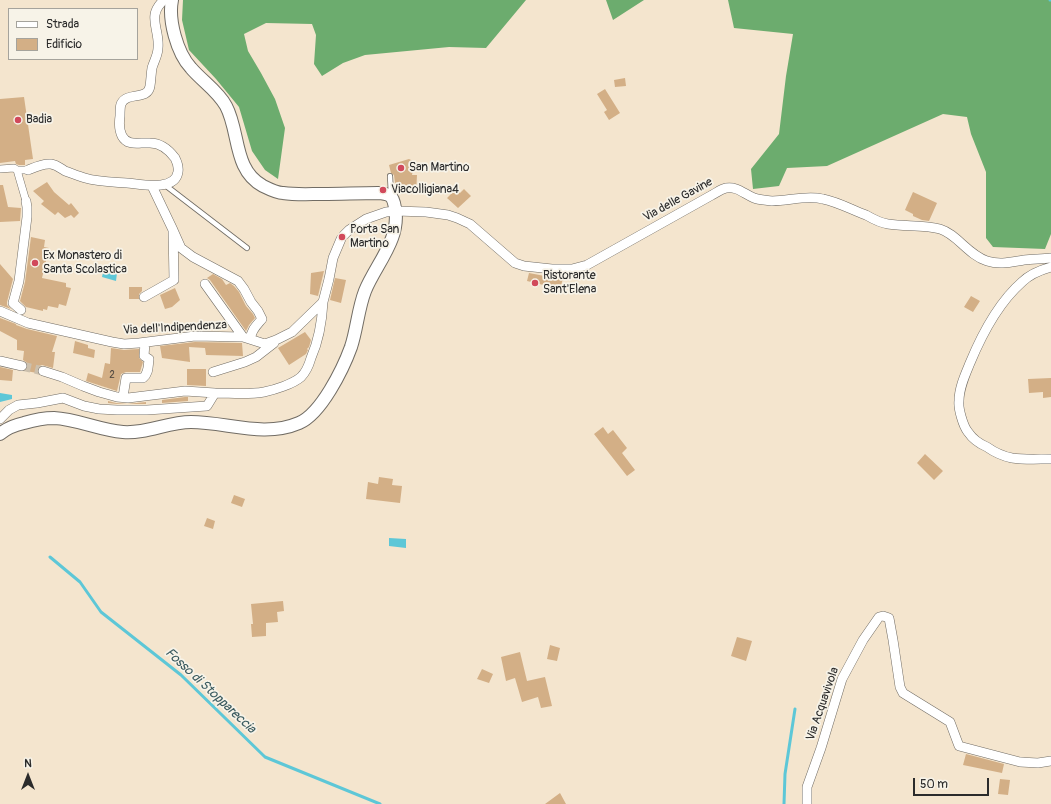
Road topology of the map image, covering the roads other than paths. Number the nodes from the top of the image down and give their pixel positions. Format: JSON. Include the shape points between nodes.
{"nodes":[{"id":1,"x":164,"y":0,"type":"edge"},
{"id":2,"x":172,"y":0,"type":"edge"},
{"id":3,"x":0,"y":169,"type":"edge"},
{"id":4,"x":17,"y":170,"type":"junction"},
{"id":5,"x":28,"y":170,"type":"joint"},
{"id":6,"x":390,"y":176,"type":"dead end"},
{"id":7,"x":165,"y":185,"type":"junction"},
{"id":8,"x":152,"y":186,"type":"junction"},
{"id":9,"x":391,"y":196,"type":"junction"},
{"id":10,"x":26,"y":201,"type":"joint"},
{"id":11,"x":396,"y":211,"type":"junction"},
{"id":12,"x":173,"y":230,"type":"junction"},
{"id":13,"x":247,"y":248,"type":"dead end"},
{"id":14,"x":1051,"y":258,"type":"edge"},
{"id":15,"x":1051,"y":267,"type":"edge"},
{"id":16,"x":205,"y":284,"type":"dead end"},
{"id":17,"x":144,"y":297,"type":"dead end"},
{"id":18,"x":323,"y":302,"type":"junction"},
{"id":19,"x":21,"y":310,"type":"dead end"},
{"id":20,"x":0,"y":311,"type":"edge"},
{"id":21,"x":247,"y":338,"type":"junction"},
{"id":22,"x":276,"y":340,"type":"junction"},
{"id":23,"x":145,"y":342,"type":"junction"},
{"id":24,"x":2,"y":362,"type":"edge"},
{"id":25,"x":22,"y":366,"type":"tunnel mouth"},
{"id":26,"x":43,"y":371,"type":"tunnel mouth"},
{"id":27,"x":213,"y":372,"type":"dead end"},
{"id":28,"x":215,"y":393,"type":"junction"},
{"id":29,"x":123,"y":397,"type":"junction"},
{"id":30,"x":0,"y":419,"type":"edge"},
{"id":31,"x":0,"y":434,"type":"edge"},
{"id":32,"x":1051,"y":459,"type":"edge"},
{"id":33,"x":1051,"y":761,"type":"edge"},
{"id":34,"x":807,"y":804,"type":"edge"}],
"edges":[{"from":1,"to":7,"type":"street","via":[[156,9],[155,15],[159,44],[150,88],[142,95],[125,99],[118,125],[126,141],[135,144],[156,144],[168,149],[172,154],[177,164],[178,175]]},
{"from":2,"to":9,"type":"street","via":[[172,24],[182,56],[226,105],[242,162],[254,179],[262,186],[282,193],[378,193]]},
{"from":3,"to":4,"type":"street"},
{"from":4,"to":5,"type":"street"},
{"from":4,"to":10,"type":"street"},
{"from":5,"to":8,"type":"street","via":[[52,164],[93,180]]},
{"from":6,"to":9,"type":"lane"},
{"from":7,"to":8,"type":"street"},
{"from":7,"to":13,"type":"lane"},
{"from":8,"to":12,"type":"street"},
{"from":9,"to":11,"type":"street"},
{"from":10,"to":19,"type":"street","via":[[27,217],[19,281],[13,303]]},
{"from":11,"to":14,"type":"street","name":"Via delle Gavine","via":[[426,212],[457,218],[470,224],[516,264],[572,269],[587,265],[726,188],[740,190],[764,200],[812,197],[824,199],[878,222],[940,229],[976,256],[988,261],[1005,263]]},
{"from":11,"to":18,"type":"street","via":[[366,219],[342,237]]},
{"from":11,"to":31,"type":"street","via":[[394,235],[365,292],[345,362],[322,402],[301,422],[282,428],[260,430],[191,422],[124,432],[64,419],[44,418],[12,427]]},
{"from":12,"to":17,"type":"street","via":[[174,280]]},
{"from":12,"to":21,"type":"street","via":[[180,248],[238,281],[244,289],[262,319]]},
{"from":15,"to":32,"type":"street","via":[[1035,272],[1023,280],[996,312],[979,341],[960,392],[959,402],[967,432],[980,444],[1012,458]]},
{"from":16,"to":21,"type":"street"},
{"from":18,"to":22,"type":"street","name":"Via dell'Indipendenza","via":[[292,332]]},
{"from":18,"to":28,"type":"street","via":[[318,341],[301,376],[293,382],[264,392]]},
{"from":20,"to":23,"type":"street","name":"Via dell'Indipendenza","via":[[28,323],[112,342]]},
{"from":21,"to":22,"type":"street","name":"Via dell'Indipendenza","via":[[265,344]]},
{"from":21,"to":23,"type":"street","name":"Via dell'Indipendenza","via":[[195,336]]},
{"from":22,"to":27,"type":"street","via":[[256,358]]},
{"from":23,"to":29,"type":"street","via":[[144,356],[149,359],[146,375],[143,378],[126,378]]},
{"from":24,"to":25,"type":"street"},
{"from":26,"to":29,"type":"street","via":[[99,392]]},
{"from":28,"to":29,"type":"street","via":[[185,391]]},
{"from":28,"to":30,"type":"street","via":[[207,406],[140,410],[99,409],[58,398],[18,405]]},
{"from":33,"to":34,"type":"street","name":"Via Acquavivola","via":[[1020,762],[959,746],[950,722],[903,693],[889,618],[883,616],[879,617],[863,640],[842,679],[807,787]]}]}
